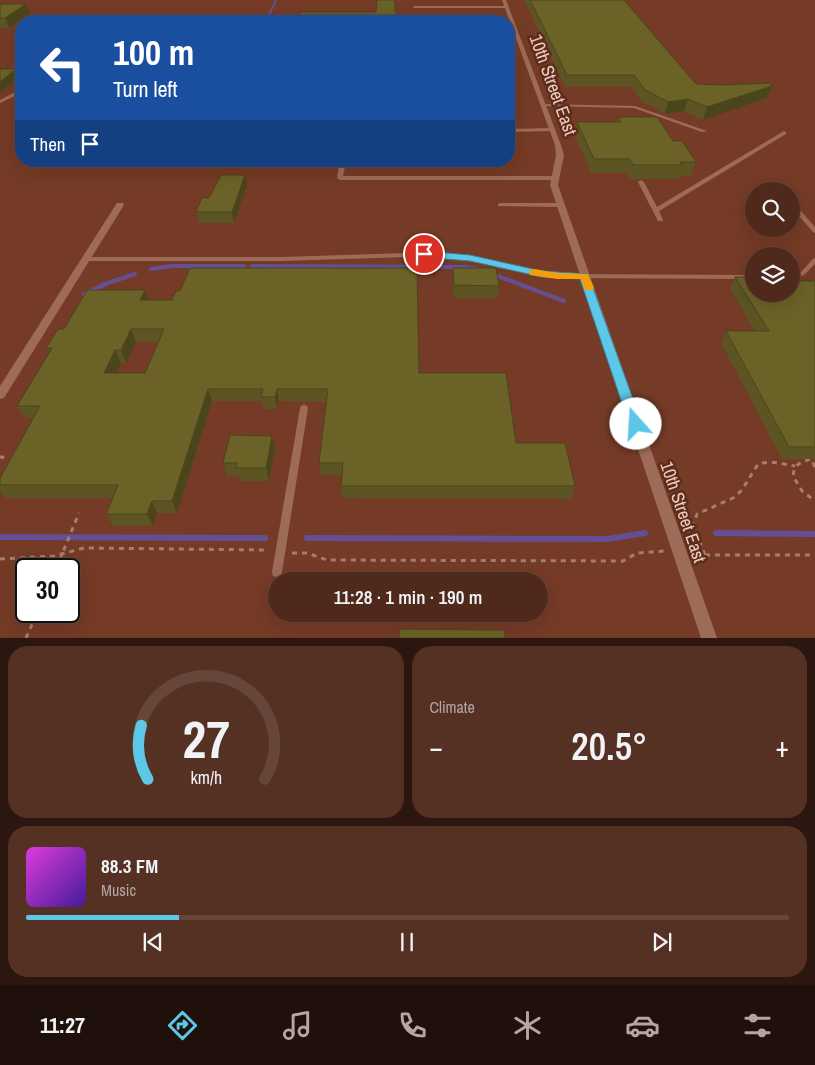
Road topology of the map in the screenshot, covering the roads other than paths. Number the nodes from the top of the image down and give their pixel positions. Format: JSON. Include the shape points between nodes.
{"nodes":[{"id":1,"x":505,"y":3,"type":"edge"},
{"id":2,"x":414,"y":7,"type":"dead end"},
{"id":3,"x":509,"y":15,"type":"edge"},
{"id":4,"x":515,"y":30,"type":"edge"},
{"id":5,"x":15,"y":94,"type":"edge"},
{"id":6,"x":0,"y":102,"type":"edge"},
{"id":7,"x":543,"y":105,"type":"junction"},
{"id":8,"x":515,"y":130,"type":"edge"},
{"id":9,"x":552,"y":130,"type":"junction"},
{"id":10,"x":704,"y":131,"type":"dead end"},
{"id":11,"x":784,"y":133,"type":"dead end"},
{"id":12,"x":342,"y":167,"type":"edge"},
{"id":13,"x":555,"y":178,"type":"junction"},
{"id":14,"x":641,"y":182,"type":"dead end"},
{"id":15,"x":120,"y":205,"type":"dead end"},
{"id":16,"x":560,"y":205,"type":"junction"},
{"id":17,"x":500,"y":206,"type":"dead end"},
{"id":18,"x":655,"y":212,"type":"junction"},
{"id":19,"x":800,"y":213,"type":"edge"},
{"id":20,"x":660,"y":220,"type":"dead end"},
{"id":21,"x":815,"y":231,"type":"edge"},
{"id":22,"x":86,"y":259,"type":"junction"},
{"id":23,"x":815,"y":260,"type":"edge"},
{"id":24,"x":800,"y":275,"type":"edge"},
{"id":25,"x":585,"y":276,"type":"junction"},
{"id":26,"x":745,"y":277,"type":"edge"},
{"id":27,"x":0,"y":395,"type":"edge"},
{"id":28,"x":304,"y":408,"type":"dead end"},
{"id":29,"x":277,"y":572,"type":"dead end"},
{"id":30,"x":709,"y":638,"type":"edge"}],
"edges":[{"from":1,"to":2,"type":"lane"},
{"from":1,"to":3,"type":"street","name":"10th Street East"},
{"from":4,"to":7,"type":"street","name":"10th Street East"},
{"from":5,"to":6,"type":"lane"},
{"from":7,"to":9,"type":"street","name":"10th Street East"},
{"from":7,"to":10,"type":"lane","via":[[635,107]]},
{"from":8,"to":9,"type":"lane"},
{"from":9,"to":13,"type":"street","name":"10th Street East","via":[[560,155]]},
{"from":11,"to":18,"type":"lane"},
{"from":12,"to":13,"type":"lane","via":[[340,178]]},
{"from":13,"to":16,"type":"street","name":"10th Street East"},
{"from":14,"to":18,"type":"lane"},
{"from":15,"to":22,"type":"street"},
{"from":16,"to":17,"type":"lane"},
{"from":16,"to":25,"type":"street","name":"10th Street East"},
{"from":18,"to":20,"type":"lane"},
{"from":19,"to":21,"type":"lane"},
{"from":22,"to":25,"type":"lane","via":[[282,259],[438,254],[542,274]]},
{"from":22,"to":27,"type":"street"},
{"from":23,"to":24,"type":"lane"},
{"from":25,"to":26,"type":"lane"},
{"from":25,"to":30,"type":"street","name":"10th Street East"},
{"from":28,"to":29,"type":"lane"}]}
